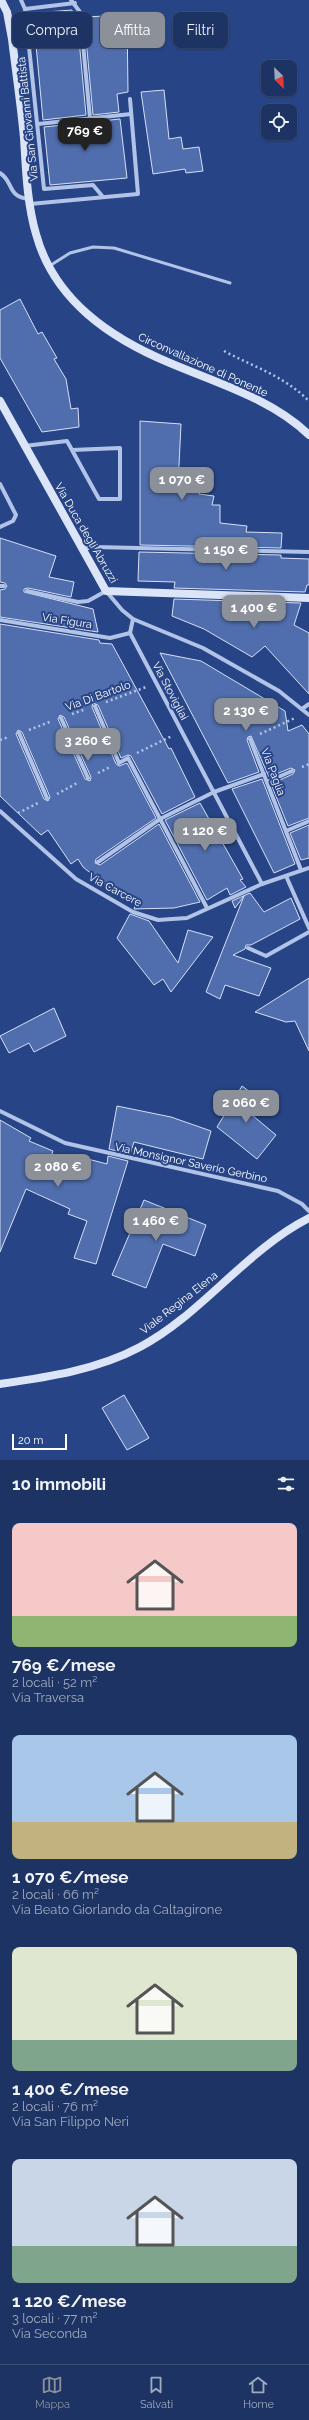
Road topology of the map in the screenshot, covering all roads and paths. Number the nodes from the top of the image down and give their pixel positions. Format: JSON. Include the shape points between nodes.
{"nodes":[{"id":1,"x":1,"y":0,"type":"edge"},
{"id":2,"x":21,"y":0,"type":"edge"},
{"id":3,"x":73,"y":2,"type":"edge"},
{"id":4,"x":25,"y":9,"type":"junction"},
{"id":5,"x":130,"y":99,"type":"dead end"},
{"id":6,"x":131,"y":114,"type":"junction"},
{"id":7,"x":90,"y":118,"type":"junction"},
{"id":8,"x":38,"y":124,"type":"junction"},
{"id":9,"x":0,"y":173,"type":"edge"},
{"id":10,"x":103,"y":197,"type":"junction"},
{"id":11,"x":29,"y":201,"type":"junction"},
{"id":12,"x":49,"y":266,"type":"junction"},
{"id":13,"x":230,"y":283,"type":"dead end"},
{"id":14,"x":224,"y":351,"type":"dead end"},
{"id":15,"x":309,"y":401,"type":"edge"},
{"id":16,"x":0,"y":402,"type":"edge"},
{"id":17,"x":309,"y":435,"type":"edge"},
{"id":18,"x":24,"y":446,"type":"junction"},
{"id":19,"x":72,"y":450,"type":"junction"},
{"id":20,"x":0,"y":484,"type":"edge"},
{"id":21,"x":0,"y":527,"type":"edge"},
{"id":22,"x":82,"y":549,"type":"junction"},
{"id":23,"x":309,"y":552,"type":"edge"},
{"id":24,"x":27,"y":591,"type":"dead end"},
{"id":25,"x":106,"y":591,"type":"junction"},
{"id":26,"x":309,"y":598,"type":"edge"},
{"id":27,"x":133,"y":619,"type":"junction"},
{"id":28,"x":0,"y":620,"type":"edge"},
{"id":29,"x":130,"y":633,"type":"junction"},
{"id":30,"x":156,"y":684,"type":"junction"},
{"id":31,"x":309,"y":704,"type":"edge"},
{"id":32,"x":95,"y":706,"type":"junction"},
{"id":33,"x":302,"y":709,"type":"junction"},
{"id":34,"x":308,"y":714,"type":"edge"},
{"id":35,"x":61,"y":718,"type":"junction"},
{"id":36,"x":181,"y":731,"type":"junction"},
{"id":37,"x":18,"y":733,"type":"junction"},
{"id":38,"x":250,"y":738,"type":"joint"},
{"id":39,"x":0,"y":740,"type":"edge"},
{"id":40,"x":128,"y":758,"type":"junction"},
{"id":41,"x":119,"y":763,"type":"junction"},
{"id":42,"x":292,"y":771,"type":"dead end"},
{"id":43,"x":264,"y":774,"type":"junction"},
{"id":44,"x":88,"y":778,"type":"junction"},
{"id":45,"x":267,"y":782,"type":"junction"},
{"id":46,"x":214,"y":792,"type":"junction"},
{"id":47,"x":48,"y":798,"type":"junction"},
{"id":48,"x":0,"y":811,"type":"edge"},
{"id":49,"x":8,"y":818,"type":"junction"},
{"id":50,"x":160,"y":819,"type":"junction"},
{"id":51,"x":309,"y":821,"type":"edge"},
{"id":52,"x":286,"y":831,"type":"junction"},
{"id":53,"x":98,"y":862,"type":"dead end"},
{"id":54,"x":309,"y":868,"type":"edge"},
{"id":55,"x":301,"y":870,"type":"junction"},
{"id":56,"x":286,"y":876,"type":"junction"},
{"id":57,"x":262,"y":884,"type":"junction"},
{"id":58,"x":207,"y":908,"type":"junction"},
{"id":59,"x":308,"y":921,"type":"edge"},
{"id":60,"x":309,"y":928,"type":"edge"},
{"id":61,"x":309,"y":932,"type":"edge"},
{"id":62,"x":248,"y":948,"type":"dead end"},
{"id":63,"x":0,"y":1111,"type":"edge"},
{"id":64,"x":309,"y":1211,"type":"edge"},
{"id":65,"x":309,"y":1218,"type":"edge"},
{"id":66,"x":0,"y":1381,"type":"edge"},
{"id":67,"x":9,"y":1383,"type":"junction"},
{"id":68,"x":0,"y":1384,"type":"edge"}],
"edges":[{"from":1,"to":11,"type":"main road","name":"Circonvallazione di Ponente","via":[[12,39]]},
{"from":2,"to":4,"type":"street","name":"Via San Giovanni Battista"},
{"from":3,"to":4,"type":"street"},
{"from":3,"to":7,"type":"street","via":[[80,12]]},
{"from":4,"to":8,"type":"street","name":"Via San Giovanni Battista"},
{"from":5,"to":6,"type":"street"},
{"from":6,"to":7,"type":"street"},
{"from":6,"to":10,"type":"street","via":[[138,194]]},
{"from":7,"to":8,"type":"street"},
{"from":8,"to":10,"type":"street","name":"Via San Giovanni Battista","via":[[44,189],[93,185]]},
{"from":9,"to":11,"type":"street","via":[[5,176],[12,192]]},
{"from":10,"to":11,"type":"street"},
{"from":11,"to":12,"type":"main road","name":"Circonvallazione di Ponente","via":[[36,235]]},
{"from":12,"to":13,"type":"lane","via":[[70,253],[93,247],[114,248]]},
{"from":12,"to":17,"type":"main road","name":"Circonvallazione di Ponente","via":[[65,291],[103,328],[137,349],[258,401],[294,420]]},
{"from":14,"to":15,"type":"path","via":[[281,378]]},
{"from":16,"to":18,"type":"main road","name":"Via Duca degli Abruzzi"},
{"from":18,"to":19,"type":"street","via":[[67,441]]},
{"from":18,"to":22,"type":"main road","name":"Via Duca degli Abruzzi"},
{"from":19,"to":19,"type":"street","via":[[99,499],[120,499],[120,448]]},
{"from":20,"to":21,"type":"street","via":[[16,515],[13,521]]},
{"from":22,"to":23,"type":"street","via":[[95,546]]},
{"from":22,"to":25,"type":"main road","name":"Via Duca degli Abruzzi"},
{"from":24,"to":25,"type":"street","via":[[78,602],[88,601]]},
{"from":25,"to":26,"type":"main road"},
{"from":25,"to":27,"type":"street","name":"Via Duca degli Abruzzi"},
{"from":27,"to":29,"type":"street"},
{"from":27,"to":33,"type":"street","name":"Via Duca degli Abruzzi","via":[[203,648],[280,691]]},
{"from":28,"to":29,"type":"street","name":"Via Figura","via":[[110,638]]},
{"from":29,"to":30,"type":"street","name":"Via Stovigliai"},
{"from":30,"to":32,"type":"path","name":"Via Di Bartolo"},
{"from":30,"to":36,"type":"street","name":"Via Stovigliai"},
{"from":31,"to":33,"type":"street"},
{"from":32,"to":35,"type":"path","name":"Via Di Bartolo"},
{"from":32,"to":41,"type":"street"},
{"from":33,"to":34,"type":"street","name":"Via Duca degli Abruzzi"},
{"from":34,"to":38,"type":"path","name":"Via Paglia"},
{"from":35,"to":37,"type":"path","name":"Via Di Bartolo"},
{"from":35,"to":44,"type":"street"},
{"from":36,"to":40,"type":"path"},
{"from":36,"to":46,"type":"street","name":"Via Stovigliai"},
{"from":37,"to":39,"type":"path","name":"Via Di Bartolo"},
{"from":37,"to":47,"type":"street"},
{"from":38,"to":43,"type":"street","name":"Via Paglia"},
{"from":40,"to":41,"type":"street"},
{"from":40,"to":50,"type":"street"},
{"from":41,"to":44,"type":"path"},
{"from":42,"to":45,"type":"street"},
{"from":43,"to":45,"type":"street","name":"Via Paglia"},
{"from":43,"to":46,"type":"street"},
{"from":44,"to":47,"type":"path"},
{"from":45,"to":52,"type":"street","name":"Via Paglia"},
{"from":46,"to":50,"type":"street"},
{"from":46,"to":57,"type":"street","name":"Via Stovigliai"},
{"from":47,"to":49,"type":"path"},
{"from":48,"to":49,"type":"street","name":"Via Carcere"},
{"from":49,"to":58,"type":"street","name":"Via Carcere","via":[[76,879],[133,912],[158,920],[187,918]]},
{"from":50,"to":53,"type":"street"},
{"from":50,"to":58,"type":"street"},
{"from":51,"to":52,"type":"street"},
{"from":52,"to":55,"type":"street","name":"Via Paglia"},
{"from":54,"to":55,"type":"street","name":"Via Carcere"},
{"from":55,"to":56,"type":"street","name":"Via Carcere"},
{"from":56,"to":57,"type":"street","name":"Via Carcere"},
{"from":56,"to":59,"type":"street"},
{"from":57,"to":58,"type":"street","name":"Via Carcere"},
{"from":59,"to":60,"type":"street"},
{"from":61,"to":62,"type":"street","via":[[266,956]]},
{"from":63,"to":64,"type":"street","name":"Via Monsignor Saverio Gerbino","via":[[64,1143],[278,1191],[302,1204]]},
{"from":65,"to":67,"type":"main road","name":"Viale Regina Elena","via":[[285,1230],[170,1328],[141,1347],[107,1361],[60,1374]]},
{"from":66,"to":67,"type":"lane"},
{"from":67,"to":68,"type":"main road","name":"Viale Regina Elena"}]}
